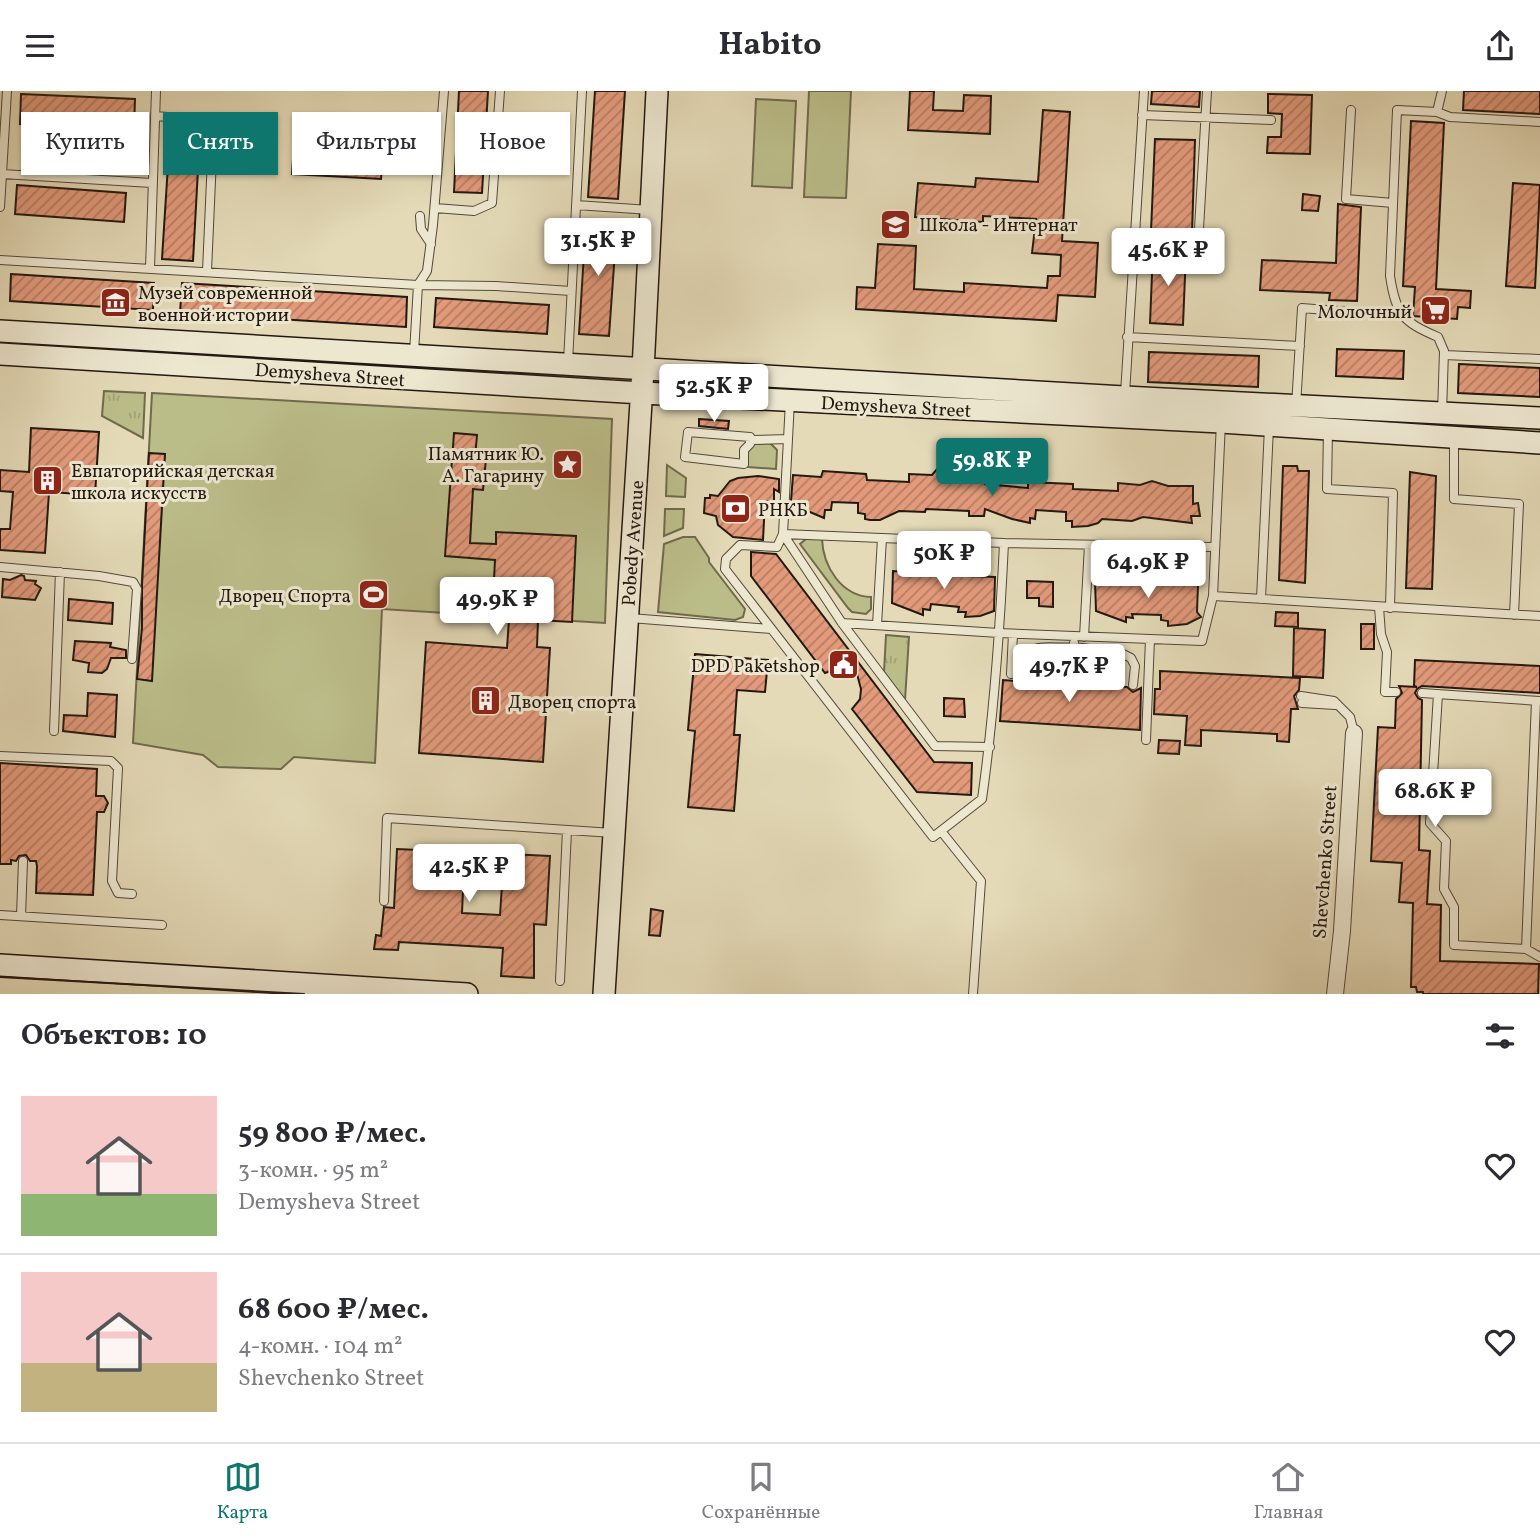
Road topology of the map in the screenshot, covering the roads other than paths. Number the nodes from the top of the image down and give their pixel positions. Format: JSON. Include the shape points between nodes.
{"nodes":[{"id":1,"x":7,"y":91,"type":"edge"},
{"id":2,"x":156,"y":91,"type":"edge"},
{"id":3,"x":444,"y":91,"type":"edge"},
{"id":4,"x":499,"y":91,"type":"edge"},
{"id":5,"x":582,"y":91,"type":"edge"},
{"id":6,"x":657,"y":91,"type":"edge"},
{"id":7,"x":1144,"y":91,"type":"edge"},
{"id":8,"x":1207,"y":91,"type":"edge"},
{"id":9,"x":1443,"y":91,"type":"edge"},
{"id":10,"x":1351,"y":110,"type":"dead end"},
{"id":11,"x":1437,"y":112,"type":"junction"},
{"id":12,"x":1142,"y":115,"type":"junction"},
{"id":13,"x":155,"y":117,"type":"junction"},
{"id":14,"x":1205,"y":118,"type":"junction"},
{"id":15,"x":1271,"y":120,"type":"dead end"},
{"id":16,"x":1540,"y":122,"type":"edge"},
{"id":17,"x":2,"y":174,"type":"junction"},
{"id":18,"x":152,"y":183,"type":"junction"},
{"id":19,"x":1393,"y":203,"type":"junction"},
{"id":20,"x":576,"y":205,"type":"junction"},
{"id":21,"x":0,"y":208,"type":"edge"},
{"id":22,"x":435,"y":208,"type":"junction"},
{"id":23,"x":652,"y":210,"type":"junction"},
{"id":24,"x":420,"y":216,"type":"dead end"},
{"id":25,"x":1135,"y":243,"type":"junction"},
{"id":26,"x":431,"y":244,"type":"junction"},
{"id":27,"x":0,"y":260,"type":"edge"},
{"id":28,"x":150,"y":268,"type":"junction"},
{"id":29,"x":208,"y":271,"type":"junction"},
{"id":30,"x":418,"y":285,"type":"junction"},
{"id":31,"x":571,"y":291,"type":"junction"},
{"id":32,"x":1362,"y":313,"type":"dead end"},
{"id":33,"x":0,"y":331,"type":"edge"},
{"id":34,"x":1127,"y":337,"type":"junction"},
{"id":35,"x":1300,"y":346,"type":"junction"},
{"id":36,"x":0,"y":354,"type":"edge"},
{"id":37,"x":1444,"y":355,"type":"junction"},
{"id":38,"x":414,"y":356,"type":"junction"},
{"id":39,"x":1540,"y":359,"type":"edge"},
{"id":40,"x":568,"y":365,"type":"junction"},
{"id":41,"x":643,"y":370,"type":"junction"},
{"id":42,"x":642,"y":393,"type":"junction"},
{"id":43,"x":1124,"y":397,"type":"junction"},
{"id":44,"x":790,"y":401,"type":"junction"},
{"id":45,"x":1296,"y":406,"type":"junction"},
{"id":46,"x":1442,"y":413,"type":"junction"},
{"id":47,"x":1540,"y":418,"type":"edge"},
{"id":48,"x":1221,"y":422,"type":"junction"},
{"id":49,"x":1269,"y":425,"type":"junction"},
{"id":50,"x":1328,"y":429,"type":"junction"},
{"id":51,"x":1454,"y":437,"type":"junction"},
{"id":52,"x":788,"y":439,"type":"junction"},
{"id":53,"x":750,"y":440,"type":"junction"},
{"id":54,"x":1540,"y":443,"type":"edge"},
{"id":55,"x":783,"y":534,"type":"junction"},
{"id":56,"x":882,"y":538,"type":"junction"},
{"id":57,"x":1004,"y":543,"type":"junction"},
{"id":58,"x":1089,"y":545,"type":"junction"},
{"id":59,"x":1213,"y":547,"type":"junction"},
{"id":60,"x":0,"y":567,"type":"edge"},
{"id":61,"x":60,"y":572,"type":"junction"},
{"id":62,"x":1213,"y":596,"type":"junction"},
{"id":63,"x":1261,"y":599,"type":"junction"},
{"id":64,"x":1379,"y":607,"type":"junction"},
{"id":65,"x":1390,"y":608,"type":"junction"},
{"id":66,"x":1514,"y":615,"type":"junction"},
{"id":67,"x":1540,"y":616,"type":"edge"},
{"id":68,"x":627,"y":617,"type":"junction"},
{"id":69,"x":842,"y":623,"type":"junction"},
{"id":70,"x":877,"y":625,"type":"junction"},
{"id":71,"x":771,"y":629,"type":"junction"},
{"id":72,"x":999,"y":633,"type":"junction"},
{"id":73,"x":1013,"y":634,"type":"junction"},
{"id":74,"x":1079,"y":636,"type":"junction"},
{"id":75,"x":1150,"y":639,"type":"junction"},
{"id":76,"x":1074,"y":647,"type":"junction"},
{"id":77,"x":132,"y":659,"type":"dead end"},
{"id":78,"x":1019,"y":666,"type":"dead end"},
{"id":79,"x":1011,"y":674,"type":"dead end"},
{"id":80,"x":1133,"y":685,"type":"dead end"},
{"id":81,"x":1396,"y":692,"type":"dead end"},
{"id":82,"x":1422,"y":693,"type":"dead end"},
{"id":83,"x":1438,"y":694,"type":"junction"},
{"id":84,"x":1302,"y":700,"type":"dead end"},
{"id":85,"x":1538,"y":701,"type":"edge"},
{"id":86,"x":54,"y":731,"type":"dead end"},
{"id":87,"x":1354,"y":733,"type":"joint"},
{"id":88,"x":1146,"y":740,"type":"dead end"},
{"id":89,"x":990,"y":747,"type":"junction"},
{"id":90,"x":0,"y":756,"type":"edge"},
{"id":91,"x":567,"y":830,"type":"junction"},
{"id":92,"x":941,"y":831,"type":"junction"},
{"id":93,"x":616,"y":833,"type":"junction"},
{"id":94,"x":23,"y":861,"type":"dead end"},
{"id":95,"x":132,"y":894,"type":"dead end"},
{"id":96,"x":383,"y":901,"type":"dead end"},
{"id":97,"x":0,"y":915,"type":"edge"},
{"id":98,"x":21,"y":916,"type":"junction"},
{"id":99,"x":162,"y":925,"type":"dead end"},
{"id":100,"x":1526,"y":950,"type":"junction"},
{"id":101,"x":1540,"y":957,"type":"edge"},
{"id":102,"x":0,"y":965,"type":"edge"},
{"id":103,"x":560,"y":981,"type":"dead end"},
{"id":104,"x":467,"y":994,"type":"edge"},
{"id":105,"x":604,"y":994,"type":"edge"},
{"id":106,"x":973,"y":994,"type":"edge"},
{"id":107,"x":1335,"y":994,"type":"edge"}],
"edges":[{"from":1,"to":17,"type":"lane"},
{"from":2,"to":13,"type":"lane"},
{"from":3,"to":22,"type":"lane"},
{"from":4,"to":22,"type":"lane","via":[[492,203],[474,211]]},
{"from":5,"to":20,"type":"lane"},
{"from":6,"to":23,"type":"street","name":"Pobedy Avenue"},
{"from":7,"to":12,"type":"lane"},
{"from":8,"to":14,"type":"lane"},
{"from":9,"to":11,"type":"lane"},
{"from":10,"to":19,"type":"lane","via":[[1346,199]]},
{"from":11,"to":16,"type":"lane","via":[[1450,117]]},
{"from":11,"to":19,"type":"lane","via":[[1397,110]]},
{"from":12,"to":14,"type":"lane"},
{"from":12,"to":25,"type":"lane"},
{"from":13,"to":18,"type":"lane"},
{"from":13,"to":29,"type":"lane","via":[[192,119],[211,129]]},
{"from":14,"to":15,"type":"lane"},
{"from":14,"to":25,"type":"lane","via":[[1199,246]]},
{"from":17,"to":18,"type":"lane"},
{"from":17,"to":21,"type":"lane"},
{"from":18,"to":28,"type":"lane"},
{"from":19,"to":37,"type":"lane","via":[[1390,276],[1394,302],[1411,325],[1438,337]]},
{"from":20,"to":23,"type":"lane"},
{"from":20,"to":31,"type":"lane"},
{"from":22,"to":26,"type":"lane"},
{"from":23,"to":41,"type":"street","name":"Pobedy Avenue"},
{"from":24,"to":26,"type":"lane","via":[[421,229]]},
{"from":25,"to":34,"type":"lane"},
{"from":26,"to":30,"type":"lane","via":[[427,271]]},
{"from":27,"to":28,"type":"lane"},
{"from":28,"to":29,"type":"lane"},
{"from":29,"to":30,"type":"lane"},
{"from":30,"to":31,"type":"lane"},
{"from":30,"to":38,"type":"lane"},
{"from":31,"to":40,"type":"lane"},
{"from":32,"to":35,"type":"lane","via":[[1302,308]]},
{"from":33,"to":38,"type":"street","name":"Demysheva Street"},
{"from":34,"to":35,"type":"lane"},
{"from":34,"to":43,"type":"lane"},
{"from":35,"to":45,"type":"lane"},
{"from":36,"to":42,"type":"street","name":"Demysheva Street"},
{"from":37,"to":39,"type":"lane"},
{"from":37,"to":46,"type":"lane"},
{"from":38,"to":40,"type":"street","name":"Demysheva Street"},
{"from":40,"to":41,"type":"street","name":"Demysheva Street"},
{"from":41,"to":42,"type":"street","name":"Pobedy Avenue"},
{"from":41,"to":43,"type":"street","name":"Demysheva Street"},
{"from":42,"to":44,"type":"street","name":"Demysheva Street"},
{"from":42,"to":68,"type":"street","name":"Pobedy Avenue"},
{"from":43,"to":45,"type":"street","name":"Demysheva Street"},
{"from":44,"to":48,"type":"street","name":"Demysheva Street"},
{"from":44,"to":52,"type":"lane"},
{"from":45,"to":46,"type":"street","name":"Demysheva Street"},
{"from":46,"to":47,"type":"street","name":"Demysheva Street"},
{"from":48,"to":49,"type":"street","name":"Demysheva Street"},
{"from":48,"to":59,"type":"lane"},
{"from":49,"to":50,"type":"street","name":"Demysheva Street"},
{"from":49,"to":63,"type":"lane"},
{"from":50,"to":51,"type":"street","name":"Demysheva Street"},
{"from":50,"to":65,"type":"lane","via":[[1327,489],[1393,493]]},
{"from":51,"to":54,"type":"street","name":"Demysheva Street"},
{"from":51,"to":66,"type":"lane","via":[[1454,499],[1519,504]]},
{"from":52,"to":53,"type":"lane"},
{"from":52,"to":55,"type":"lane"},
{"from":53,"to":53,"type":"lane","via":[[688,432],[685,457],[744,464]]},
{"from":55,"to":56,"type":"lane"},
{"from":55,"to":69,"type":"lane"},
{"from":55,"to":71,"type":"lane","via":[[776,547],[740,545],[726,559],[725,569]]},
{"from":56,"to":57,"type":"lane"},
{"from":56,"to":70,"type":"lane"},
{"from":57,"to":58,"type":"lane"},
{"from":57,"to":72,"type":"lane"},
{"from":58,"to":59,"type":"lane"},
{"from":58,"to":74,"type":"lane"},
{"from":59,"to":62,"type":"lane"},
{"from":60,"to":61,"type":"lane"},
{"from":61,"to":77,"type":"lane","via":[[133,583],[137,589]]},
{"from":61,"to":86,"type":"lane"},
{"from":62,"to":63,"type":"lane"},
{"from":62,"to":75,"type":"lane","via":[[1202,641]]},
{"from":63,"to":64,"type":"lane"},
{"from":64,"to":65,"type":"lane"},
{"from":64,"to":81,"type":"lane","via":[[1387,652],[1385,692]]},
{"from":65,"to":66,"type":"lane"},
{"from":66,"to":67,"type":"lane"},
{"from":68,"to":71,"type":"lane"},
{"from":68,"to":93,"type":"street","name":"Pobedy Avenue"},
{"from":69,"to":70,"type":"lane"},
{"from":69,"to":89,"type":"lane","via":[[935,745]]},
{"from":70,"to":72,"type":"lane"},
{"from":71,"to":92,"type":"lane","via":[[933,837]]},
{"from":72,"to":73,"type":"lane"},
{"from":72,"to":89,"type":"lane"},
{"from":73,"to":74,"type":"lane"},
{"from":73,"to":79,"type":"lane"},
{"from":74,"to":75,"type":"lane"},
{"from":74,"to":76,"type":"lane"},
{"from":75,"to":88,"type":"lane"},
{"from":76,"to":78,"type":"lane","via":[[1033,648]]},
{"from":76,"to":80,"type":"lane","via":[[1131,657]]},
{"from":82,"to":83,"type":"lane"},
{"from":83,"to":85,"type":"lane"},
{"from":83,"to":100,"type":"lane","via":[[1430,823],[1446,841],[1444,889],[1454,907],[1454,945]]},
{"from":84,"to":87,"type":"lane","via":[[1338,705],[1350,717]]},
{"from":85,"to":100,"type":"lane"},
{"from":87,"to":107,"type":"street","name":"Shevchenko Street"},
{"from":89,"to":92,"type":"lane","via":[[982,799]]},
{"from":90,"to":95,"type":"lane","via":[[116,764],[112,881],[118,893]]},
{"from":91,"to":93,"type":"lane"},
{"from":91,"to":96,"type":"lane","via":[[387,818]]},
{"from":91,"to":103,"type":"lane"},
{"from":92,"to":106,"type":"lane","via":[[981,881]]},
{"from":93,"to":105,"type":"street","name":"Pobedy Avenue"},
{"from":94,"to":98,"type":"lane"},
{"from":97,"to":98,"type":"lane"},
{"from":98,"to":99,"type":"lane"},
{"from":100,"to":101,"type":"lane"},
{"from":102,"to":104,"type":"street"}]}
